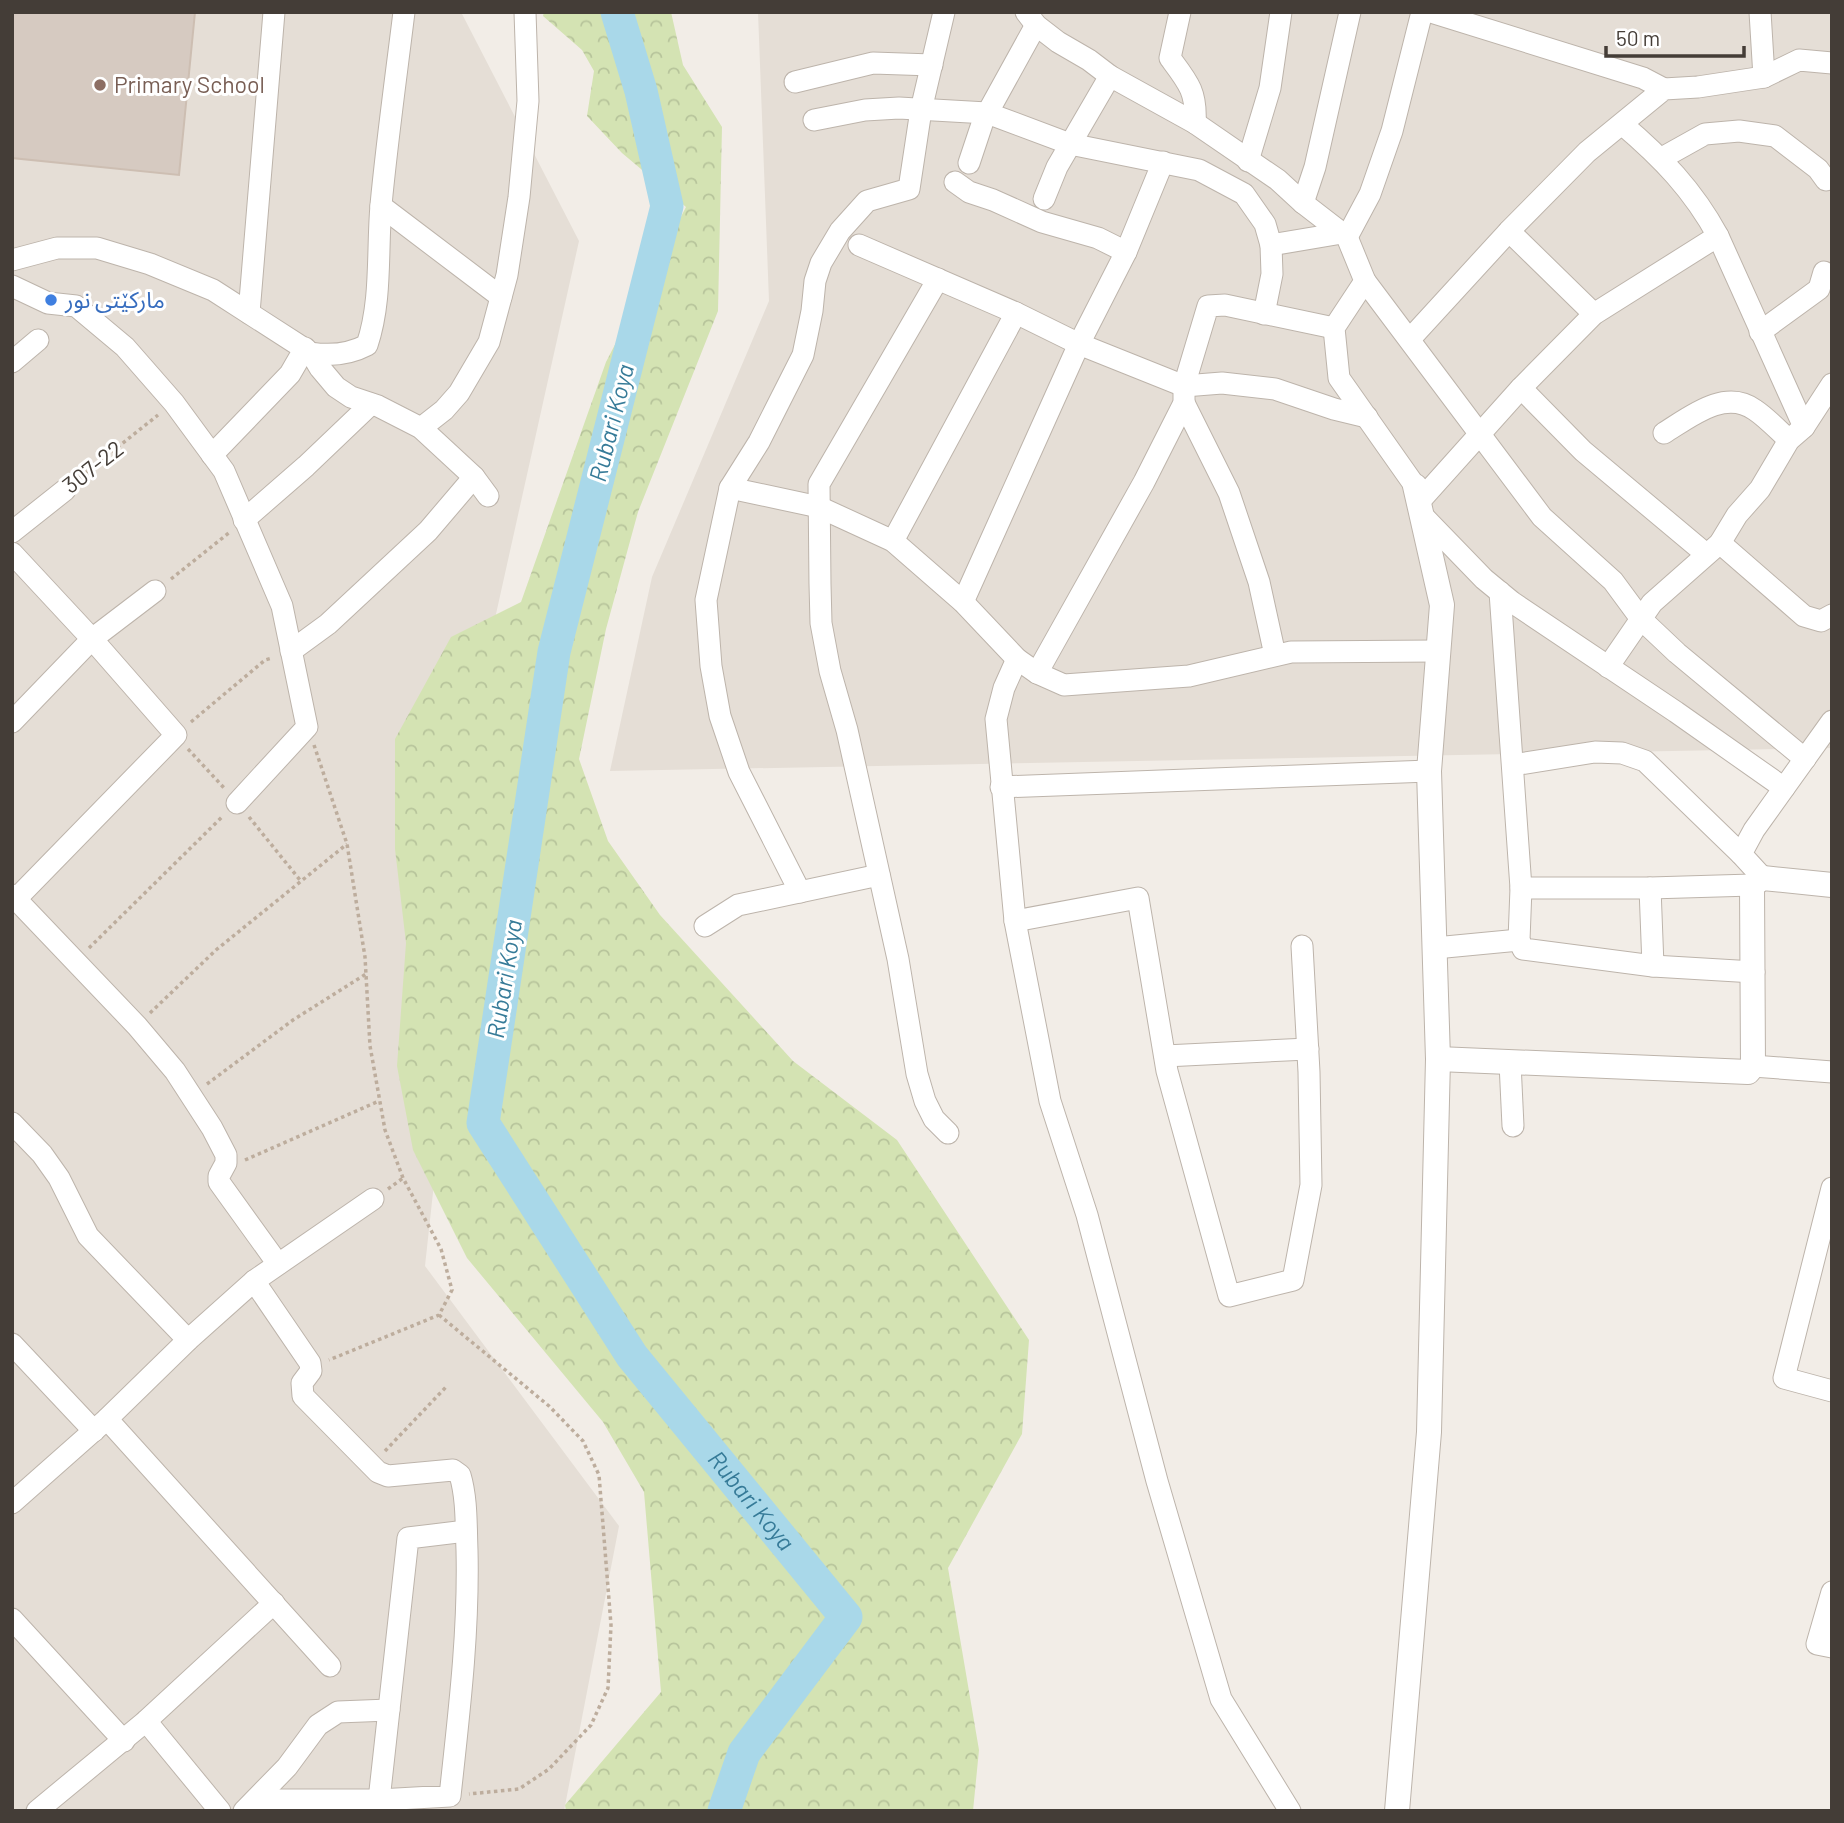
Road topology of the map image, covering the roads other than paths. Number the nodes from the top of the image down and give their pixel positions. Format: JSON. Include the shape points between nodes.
{"nodes":[{"id":1,"x":274,"y":12,"type":"edge"},
{"id":2,"x":404,"y":12,"type":"edge"},
{"id":3,"x":525,"y":12,"type":"edge"},
{"id":4,"x":944,"y":12,"type":"edge"},
{"id":5,"x":1180,"y":12,"type":"edge"},
{"id":6,"x":1281,"y":12,"type":"edge"},
{"id":7,"x":1350,"y":12,"type":"edge"},
{"id":8,"x":1422,"y":12,"type":"edge"},
{"id":9,"x":1431,"y":12,"type":"edge"},
{"id":10,"x":1760,"y":12,"type":"edge"},
{"id":11,"x":1031,"y":19,"type":"edge"},
{"id":12,"x":1832,"y":63,"type":"edge"},
{"id":13,"x":932,"y":65,"type":"junction"},
{"id":14,"x":1110,"y":76,"type":"junction"},
{"id":15,"x":1763,"y":77,"type":"junction"},
{"id":16,"x":795,"y":82,"type":"dead end"},
{"id":17,"x":1664,"y":89,"type":"junction"},
{"id":18,"x":920,"y":110,"type":"junction"},
{"id":19,"x":987,"y":113,"type":"junction"},
{"id":20,"x":814,"y":120,"type":"dead end"},
{"id":21,"x":1195,"y":123,"type":"junction"},
{"id":22,"x":1622,"y":124,"type":"junction"},
{"id":23,"x":1070,"y":144,"type":"junction"},
{"id":24,"x":1661,"y":158,"type":"junction"},
{"id":25,"x":1248,"y":160,"type":"junction"},
{"id":26,"x":1163,"y":162,"type":"junction"},
{"id":27,"x":969,"y":163,"type":"dead end"},
{"id":28,"x":1826,"y":180,"type":"dead end"},
{"id":29,"x":955,"y":182,"type":"dead end"},
{"id":30,"x":1044,"y":199,"type":"dead end"},
{"id":31,"x":1303,"y":203,"type":"junction"},
{"id":32,"x":381,"y":206,"type":"junction"},
{"id":33,"x":1509,"y":231,"type":"junction"},
{"id":34,"x":1345,"y":235,"type":"junction"},
{"id":35,"x":1718,"y":236,"type":"junction"},
{"id":36,"x":859,"y":245,"type":"dead end"},
{"id":37,"x":1270,"y":245,"type":"junction"},
{"id":38,"x":1126,"y":252,"type":"junction"},
{"id":39,"x":12,"y":260,"type":"edge"},
{"id":40,"x":1824,"y":272,"type":"dead end"},
{"id":41,"x":938,"y":279,"type":"junction"},
{"id":42,"x":1365,"y":281,"type":"junction"},
{"id":43,"x":12,"y":286,"type":"edge"},
{"id":44,"x":501,"y":298,"type":"junction"},
{"id":45,"x":249,"y":313,"type":"junction"},
{"id":46,"x":1016,"y":313,"type":"junction"},
{"id":47,"x":1264,"y":314,"type":"junction"},
{"id":48,"x":1594,"y":314,"type":"junction"},
{"id":49,"x":1334,"y":328,"type":"junction"},
{"id":50,"x":1760,"y":332,"type":"junction"},
{"id":51,"x":1409,"y":339,"type":"junction"},
{"id":52,"x":38,"y":340,"type":"dead end"},
{"id":53,"x":1079,"y":344,"type":"junction"},
{"id":54,"x":308,"y":350,"type":"junction"},
{"id":55,"x":12,"y":362,"type":"edge"},
{"id":56,"x":1832,"y":384,"type":"edge"},
{"id":57,"x":1521,"y":388,"type":"junction"},
{"id":58,"x":1184,"y":394,"type":"junction"},
{"id":59,"x":371,"y":404,"type":"junction"},
{"id":60,"x":1367,"y":417,"type":"junction"},
{"id":61,"x":421,"y":428,"type":"junction"},
{"id":62,"x":1664,"y":433,"type":"dead end"},
{"id":63,"x":1796,"y":433,"type":"junction"},
{"id":64,"x":1479,"y":434,"type":"junction"},
{"id":65,"x":212,"y":455,"type":"junction"},
{"id":66,"x":474,"y":477,"type":"junction"},
{"id":67,"x":730,"y":488,"type":"junction"},
{"id":68,"x":65,"y":490,"type":"road end"},
{"id":69,"x":488,"y":496,"type":"dead end"},
{"id":70,"x":1418,"y":501,"type":"junction"},
{"id":71,"x":819,"y":507,"type":"junction"},
{"id":72,"x":244,"y":520,"type":"junction"},
{"id":73,"x":12,"y":531,"type":"edge"},
{"id":74,"x":893,"y":541,"type":"junction"},
{"id":75,"x":1713,"y":549,"type":"junction"},
{"id":76,"x":12,"y":553,"type":"edge"},
{"id":77,"x":155,"y":591,"type":"road end"},
{"id":78,"x":1500,"y":592,"type":"junction"},
{"id":79,"x":963,"y":603,"type":"junction"},
{"id":80,"x":1832,"y":615,"type":"edge"},
{"id":81,"x":1642,"y":619,"type":"junction"},
{"id":82,"x":92,"y":639,"type":"junction"},
{"id":83,"x":291,"y":651,"type":"junction"},
{"id":84,"x":1438,"y":651,"type":"junction"},
{"id":85,"x":1275,"y":655,"type":"junction"},
{"id":86,"x":1017,"y":659,"type":"junction"},
{"id":87,"x":1608,"y":667,"type":"junction"},
{"id":88,"x":1037,"y":673,"type":"junction"},
{"id":89,"x":1832,"y":721,"type":"edge"},
{"id":90,"x":12,"y":722,"type":"edge"},
{"id":91,"x":1805,"y":759,"type":"junction"},
{"id":92,"x":1513,"y":765,"type":"junction"},
{"id":93,"x":1429,"y":771,"type":"junction"},
{"id":94,"x":1001,"y":787,"type":"junction"},
{"id":95,"x":1784,"y":788,"type":"junction"},
{"id":96,"x":237,"y":803,"type":"road end"},
{"id":97,"x":1741,"y":854,"type":"junction"},
{"id":98,"x":879,"y":876,"type":"junction"},
{"id":99,"x":1758,"y":882,"type":"junction"},
{"id":100,"x":1832,"y":885,"type":"edge"},
{"id":101,"x":1521,"y":888,"type":"junction"},
{"id":102,"x":1650,"y":888,"type":"junction"},
{"id":103,"x":800,"y":892,"type":"junction"},
{"id":104,"x":14,"y":897,"type":"edge"},
{"id":105,"x":1015,"y":921,"type":"junction"},
{"id":106,"x":705,"y":926,"type":"dead end"},
{"id":107,"x":1519,"y":940,"type":"junction"},
{"id":108,"x":1302,"y":946,"type":"dead end"},
{"id":109,"x":1435,"y":948,"type":"junction"},
{"id":110,"x":1653,"y":966,"type":"junction"},
{"id":111,"x":1754,"y":972,"type":"junction"},
{"id":112,"x":1308,"y":1049,"type":"junction"},
{"id":113,"x":1164,"y":1056,"type":"junction"},
{"id":114,"x":1437,"y":1059,"type":"junction"},
{"id":115,"x":1510,"y":1063,"type":"junction"},
{"id":116,"x":1753,"y":1066,"type":"junction"},
{"id":117,"x":1832,"y":1072,"type":"edge"},
{"id":118,"x":12,"y":1123,"type":"edge"},
{"id":119,"x":1513,"y":1126,"type":"dead end"},
{"id":120,"x":948,"y":1133,"type":"dead end"},
{"id":121,"x":1832,"y":1188,"type":"edge"},
{"id":122,"x":373,"y":1199,"type":"dead end"},
{"id":123,"x":278,"y":1264,"type":"junction"},
{"id":124,"x":254,"y":1281,"type":"junction"},
{"id":125,"x":188,"y":1340,"type":"junction"},
{"id":126,"x":12,"y":1344,"type":"edge"},
{"id":127,"x":1832,"y":1391,"type":"edge"},
{"id":128,"x":100,"y":1425,"type":"junction"},
{"id":129,"x":12,"y":1503,"type":"edge"},
{"id":130,"x":466,"y":1531,"type":"junction"},
{"id":131,"x":1832,"y":1592,"type":"edge"},
{"id":132,"x":274,"y":1603,"type":"junction"},
{"id":133,"x":12,"y":1619,"type":"edge"},
{"id":134,"x":1832,"y":1647,"type":"edge"},
{"id":135,"x":330,"y":1666,"type":"dead end"},
{"id":136,"x":390,"y":1710,"type":"junction"},
{"id":137,"x":146,"y":1721,"type":"junction"},
{"id":138,"x":124,"y":1741,"type":"junction"},
{"id":139,"x":379,"y":1800,"type":"junction"},
{"id":140,"x":251,"y":1805,"type":"edge"},
{"id":141,"x":37,"y":1811,"type":"edge"},
{"id":142,"x":220,"y":1811,"type":"edge"},
{"id":143,"x":1290,"y":1811,"type":"edge"},
{"id":144,"x":1397,"y":1811,"type":"edge"}],
"edges":[{"from":1,"to":45,"type":"street"},
{"from":2,"to":32,"type":"street"},
{"from":3,"to":44,"type":"street","via":[[528,101],[519,197]]},
{"from":4,"to":13,"type":"street"},
{"from":5,"to":21,"type":"street","via":[[1170,58],[1197,103]]},
{"from":6,"to":25,"type":"street","via":[[1270,88]]},
{"from":7,"to":31,"type":"street"},
{"from":8,"to":34,"type":"street","via":[[1392,131],[1370,194]]},
{"from":9,"to":17,"type":"street","via":[[1643,78]]},
{"from":10,"to":15,"type":"street"},
{"from":11,"to":14,"type":"street"},
{"from":11,"to":19,"type":"street"},
{"from":12,"to":15,"type":"street","via":[[1799,60]]},
{"from":13,"to":16,"type":"street","via":[[873,63]]},
{"from":13,"to":18,"type":"street"},
{"from":14,"to":21,"type":"street"},
{"from":14,"to":23,"type":"street"},
{"from":15,"to":17,"type":"street"},
{"from":17,"to":22,"type":"street"},
{"from":18,"to":19,"type":"street"},
{"from":18,"to":20,"type":"street","via":[[865,110]]},
{"from":18,"to":67,"type":"street","via":[[909,189],[867,201],[840,231],[815,281],[803,355]]},
{"from":19,"to":23,"type":"street"},
{"from":19,"to":27,"type":"street"},
{"from":21,"to":25,"type":"street"},
{"from":22,"to":24,"type":"street"},
{"from":22,"to":33,"type":"street","via":[[1587,152]]},
{"from":23,"to":26,"type":"street"},
{"from":23,"to":30,"type":"street"},
{"from":24,"to":28,"type":"street","via":[[1705,134],[1739,131],[1775,136]]},
{"from":24,"to":35,"type":"street","via":[[1702,207]]},
{"from":25,"to":31,"type":"street"},
{"from":26,"to":37,"type":"street","via":[[1199,170],[1244,194],[1265,224]]},
{"from":26,"to":38,"type":"street"},
{"from":29,"to":38,"type":"street","via":[[1042,222],[1098,238]]},
{"from":31,"to":34,"type":"street"},
{"from":32,"to":44,"type":"street"},
{"from":32,"to":54,"type":"street","via":[[373,330],[367,345],[326,355]]},
{"from":33,"to":48,"type":"street"},
{"from":33,"to":51,"type":"street"},
{"from":34,"to":37,"type":"street"},
{"from":34,"to":42,"type":"street"},
{"from":35,"to":48,"type":"street"},
{"from":35,"to":50,"type":"street"},
{"from":36,"to":41,"type":"street"},
{"from":37,"to":47,"type":"street","via":[[1272,274]]},
{"from":38,"to":53,"type":"street"},
{"from":39,"to":45,"type":"street","via":[[57,248],[97,248],[213,290]]},
{"from":40,"to":50,"type":"street","via":[[1819,289]]},
{"from":41,"to":46,"type":"street"},
{"from":41,"to":71,"type":"street","via":[[819,484]]},
{"from":42,"to":49,"type":"street"},
{"from":42,"to":51,"type":"street"},
{"from":43,"to":65,"type":"street","via":[[48,303],[76,306],[125,347]]},
{"from":44,"to":61,"type":"street","via":[[489,342],[459,393]]},
{"from":45,"to":54,"type":"street"},
{"from":46,"to":53,"type":"street"},
{"from":46,"to":74,"type":"street"},
{"from":47,"to":49,"type":"street"},
{"from":47,"to":58,"type":"street","via":[[1208,306]]},
{"from":48,"to":57,"type":"street"},
{"from":49,"to":60,"type":"street","via":[[1339,377]]},
{"from":50,"to":63,"type":"street"},
{"from":51,"to":64,"type":"street"},
{"from":52,"to":55,"type":"street"},
{"from":53,"to":58,"type":"street"},
{"from":53,"to":79,"type":"street"},
{"from":54,"to":59,"type":"street","via":[[336,387]]},
{"from":54,"to":65,"type":"street"},
{"from":56,"to":63,"type":"street"},
{"from":57,"to":64,"type":"street"},
{"from":57,"to":75,"type":"street","via":[[1583,451]]},
{"from":58,"to":60,"type":"street","via":[[1222,383],[1275,389]]},
{"from":58,"to":85,"type":"street","via":[[1229,493],[1259,582]]},
{"from":58,"to":88,"type":"street","via":[[1144,482]]},
{"from":59,"to":61,"type":"street"},
{"from":59,"to":72,"type":"street"},
{"from":60,"to":70,"type":"street"},
{"from":61,"to":66,"type":"street"},
{"from":62,"to":63,"type":"street","via":[[1717,404],[1736,401]]},
{"from":63,"to":75,"type":"street"},
{"from":64,"to":70,"type":"street"},
{"from":64,"to":81,"type":"street","via":[[1542,517],[1613,581]]},
{"from":65,"to":72,"type":"street","via":[[224,471]]},
{"from":66,"to":69,"type":"street"},
{"from":66,"to":83,"type":"street","via":[[428,531],[328,624]]},
{"from":67,"to":71,"type":"street"},
{"from":67,"to":103,"type":"street","via":[[706,600],[711,666],[720,716],[739,772]]},
{"from":68,"to":73,"type":"street","name":"307-22"},
{"from":70,"to":78,"type":"street"},
{"from":70,"to":84,"type":"street","via":[[1441,605]]},
{"from":71,"to":74,"type":"street"},
{"from":71,"to":98,"type":"street","via":[[821,623]]},
{"from":72,"to":83,"type":"street","via":[[282,607]]},
{"from":74,"to":79,"type":"street"},
{"from":75,"to":80,"type":"street","via":[[1804,616],[1821,621]]},
{"from":75,"to":81,"type":"street","via":[[1652,603]]},
{"from":76,"to":82,"type":"street"},
{"from":77,"to":82,"type":"street"},
{"from":78,"to":87,"type":"street"},
{"from":78,"to":92,"type":"street"},
{"from":79,"to":86,"type":"street"},
{"from":81,"to":87,"type":"street"},
{"from":81,"to":91,"type":"street"},
{"from":82,"to":90,"type":"street"},
{"from":82,"to":104,"type":"street","via":[[176,735]]},
{"from":83,"to":96,"type":"street","via":[[307,727]]},
{"from":84,"to":85,"type":"street"},
{"from":84,"to":93,"type":"street"},
{"from":85,"to":88,"type":"street","via":[[1189,676],[1064,685]]},
{"from":86,"to":88,"type":"street"},
{"from":86,"to":94,"type":"street","via":[[996,719]]},
{"from":87,"to":95,"type":"street"},
{"from":89,"to":91,"type":"street"},
{"from":91,"to":95,"type":"street"},
{"from":92,"to":97,"type":"street","via":[[1595,752],[1622,753],[1645,761]]},
{"from":92,"to":101,"type":"street"},
{"from":93,"to":94,"type":"street"},
{"from":93,"to":109,"type":"street"},
{"from":94,"to":105,"type":"street"},
{"from":95,"to":97,"type":"street"},
{"from":97,"to":99,"type":"street"},
{"from":98,"to":103,"type":"street"},
{"from":98,"to":120,"type":"street","via":[[917,1074],[934,1119]]},
{"from":99,"to":100,"type":"street"},
{"from":99,"to":102,"type":"street"},
{"from":99,"to":111,"type":"street"},
{"from":101,"to":102,"type":"street"},
{"from":101,"to":107,"type":"street"},
{"from":102,"to":110,"type":"street"},
{"from":103,"to":106,"type":"street","via":[[738,905]]},
{"from":104,"to":123,"type":"street","via":[[137,1026],[192,1096],[226,1155],[219,1182]]},
{"from":105,"to":113,"type":"street","via":[[1138,898]]},
{"from":105,"to":143,"type":"street","via":[[1050,1101],[1087,1215],[1157,1481],[1221,1699]]},
{"from":107,"to":109,"type":"street"},
{"from":107,"to":110,"type":"street","via":[[1523,949]]},
{"from":108,"to":112,"type":"street"},
{"from":109,"to":114,"type":"street"},
{"from":110,"to":111,"type":"street"},
{"from":111,"to":116,"type":"street"},
{"from":112,"to":113,"type":"street"},
{"from":112,"to":113,"type":"street","via":[[1311,1185],[1293,1280],[1229,1296]]},
{"from":114,"to":115,"type":"street"},
{"from":114,"to":144,"type":"street","via":[[1429,1432]]},
{"from":115,"to":116,"type":"street","via":[[1748,1072]]},
{"from":115,"to":119,"type":"street"},
{"from":116,"to":117,"type":"street"},
{"from":118,"to":125,"type":"street","via":[[59,1178],[88,1236]]},
{"from":121,"to":127,"type":"street","via":[[1784,1378]]},
{"from":122,"to":123,"type":"street"},
{"from":123,"to":124,"type":"street"},
{"from":124,"to":125,"type":"street"},
{"from":124,"to":130,"type":"street","via":[[311,1368],[302,1383],[303,1396],[381,1474],[457,1472]]},
{"from":125,"to":128,"type":"street"},
{"from":126,"to":128,"type":"street"},
{"from":128,"to":129,"type":"street"},
{"from":128,"to":132,"type":"street"},
{"from":130,"to":136,"type":"street","via":[[408,1538]]},
{"from":130,"to":139,"type":"street","via":[[467,1639],[450,1796]]},
{"from":131,"to":134,"type":"street","via":[[1817,1643]]},
{"from":132,"to":135,"type":"street"},
{"from":132,"to":137,"type":"street"},
{"from":133,"to":138,"type":"street"},
{"from":136,"to":139,"type":"street"},
{"from":136,"to":140,"type":"street","via":[[338,1712],[328,1718]]},
{"from":137,"to":138,"type":"street"},
{"from":137,"to":142,"type":"street"},
{"from":138,"to":141,"type":"street"},
{"from":139,"to":140,"type":"street"}]}
